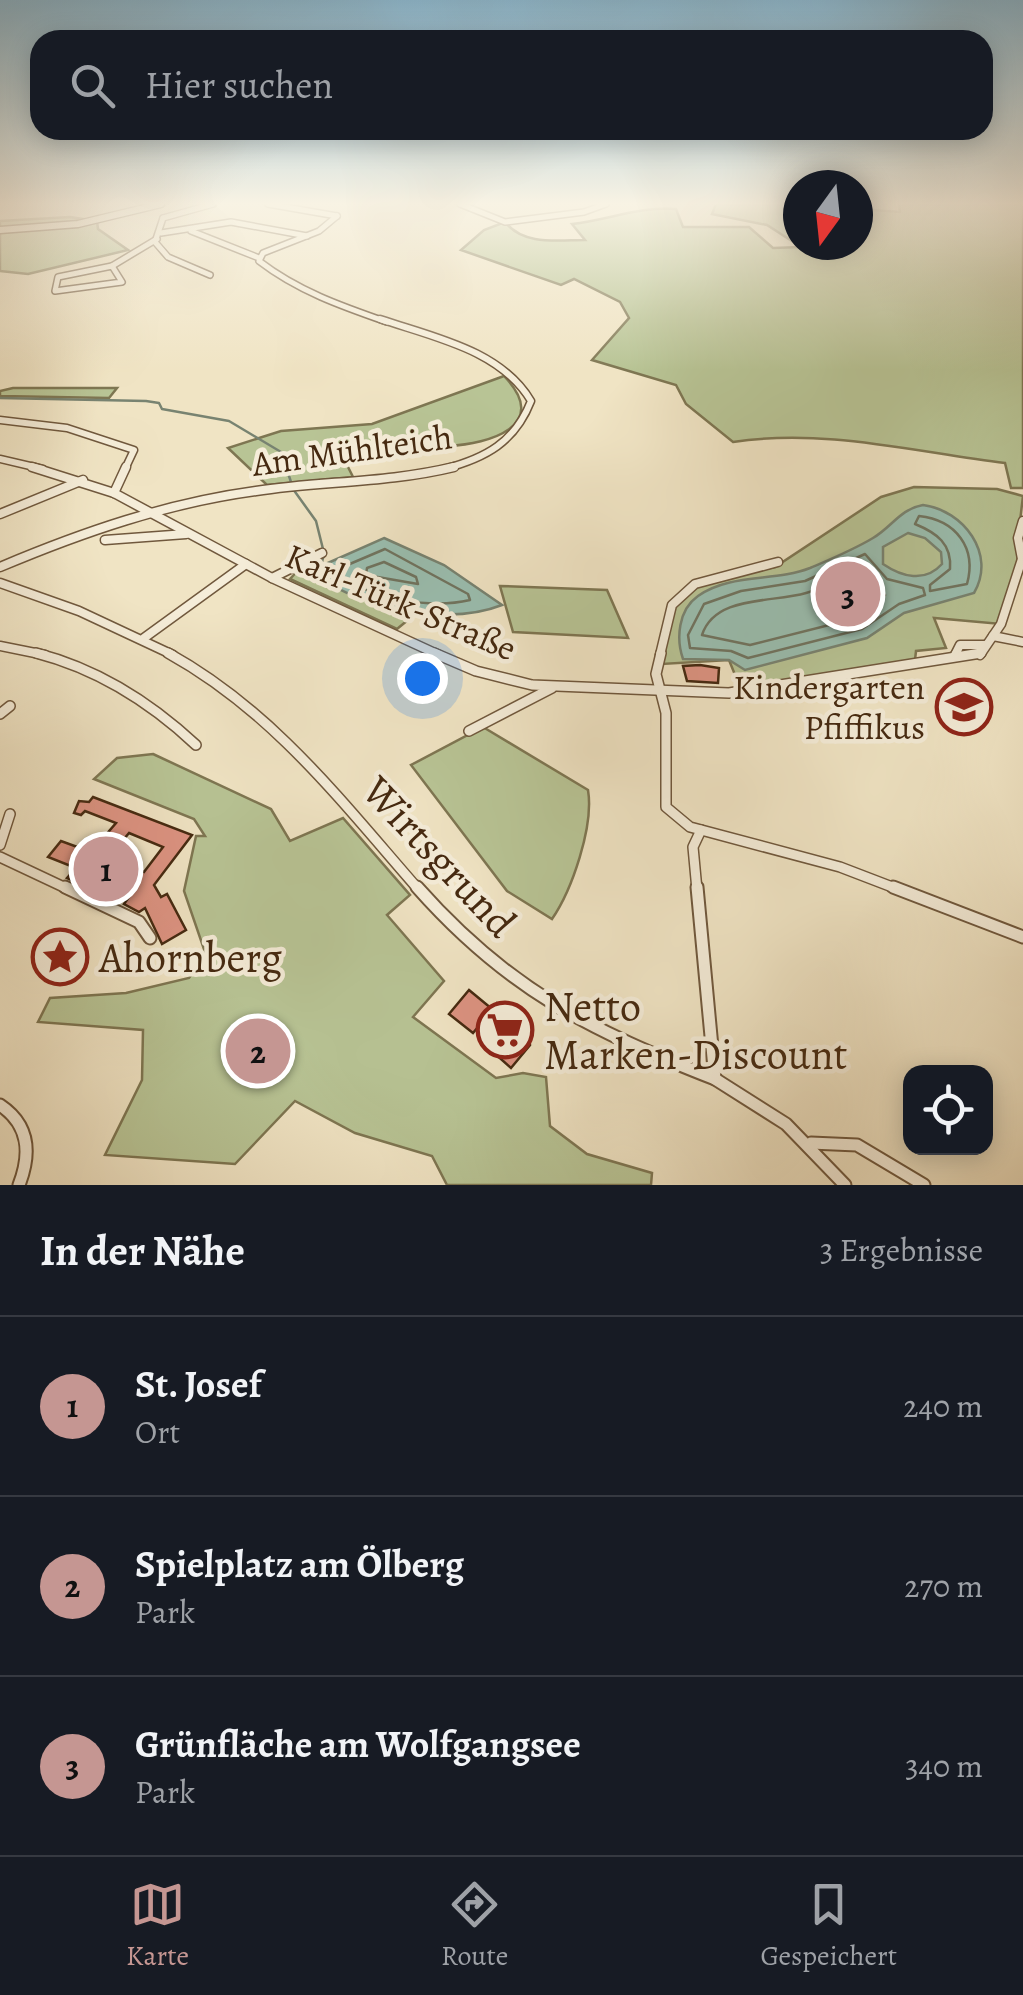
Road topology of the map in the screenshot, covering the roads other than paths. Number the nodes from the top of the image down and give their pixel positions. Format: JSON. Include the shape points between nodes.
{"nodes":[{"id":1,"x":122,"y":259,"type":"edge"},
{"id":2,"x":173,"y":259,"type":"edge"},
{"id":3,"x":260,"y":259,"type":"edge"},
{"id":4,"x":112,"y":266,"type":"junction"},
{"id":5,"x":210,"y":276,"type":"dead end"},
{"id":6,"x":0,"y":420,"type":"edge"},
{"id":7,"x":0,"y":459,"type":"edge"},
{"id":8,"x":83,"y":480,"type":"junction"},
{"id":9,"x":114,"y":493,"type":"junction"},
{"id":10,"x":147,"y":513,"type":"junction"},
{"id":11,"x":0,"y":514,"type":"edge"},
{"id":12,"x":1023,"y":521,"type":"edge"},
{"id":13,"x":191,"y":534,"type":"junction"},
{"id":14,"x":105,"y":540,"type":"dead end"},
{"id":15,"x":322,"y":552,"type":"dead end"},
{"id":16,"x":1023,"y":558,"type":"edge"},
{"id":17,"x":778,"y":562,"type":"dead end"},
{"id":18,"x":246,"y":564,"type":"junction"},
{"id":19,"x":0,"y":567,"type":"edge"},
{"id":20,"x":272,"y":578,"type":"junction"},
{"id":21,"x":0,"y":582,"type":"edge"},
{"id":22,"x":992,"y":636,"type":"junction"},
{"id":23,"x":144,"y":638,"type":"junction"},
{"id":24,"x":1023,"y":642,"type":"edge"},
{"id":25,"x":0,"y":646,"type":"edge"},
{"id":26,"x":511,"y":681,"type":"junction"},
{"id":27,"x":552,"y":688,"type":"junction"},
{"id":28,"x":659,"y":693,"type":"junction"},
{"id":29,"x":10,"y":706,"type":"dead end"},
{"id":30,"x":514,"y":706,"type":"junction"},
{"id":31,"x":0,"y":714,"type":"edge"},
{"id":32,"x":469,"y":731,"type":"dead end"},
{"id":33,"x":196,"y":744,"type":"dead end"},
{"id":34,"x":10,"y":814,"type":"dead end"},
{"id":35,"x":701,"y":830,"type":"junction"},
{"id":36,"x":0,"y":845,"type":"edge"},
{"id":37,"x":0,"y":857,"type":"edge"},
{"id":38,"x":1023,"y":937,"type":"edge"},
{"id":39,"x":150,"y":938,"type":"dead end"},
{"id":40,"x":715,"y":1079,"type":"junction"},
{"id":41,"x":0,"y":1105,"type":"edge"},
{"id":42,"x":811,"y":1143,"type":"junction"},
{"id":43,"x":19,"y":1185,"type":"edge"},
{"id":44,"x":845,"y":1185,"type":"edge"},
{"id":45,"x":924,"y":1185,"type":"edge"}],
"edges":[{"from":1,"to":4,"type":"street"},
{"from":2,"to":5,"type":"street"},
{"from":3,"to":10,"type":"street","name":"Am Mühlteich","via":[[274,274],[342,308],[502,364],[524,382],[528,416],[500,446],[463,465],[250,492]]},
{"from":4,"to":4,"type":"street","via":[[122,282],[56,290],[58,277]]},
{"from":6,"to":9,"type":"street","via":[[67,428],[134,450]]},
{"from":7,"to":8,"type":"street","name":"Karl-Türk-Straße"},
{"from":8,"to":9,"type":"street","name":"Karl-Türk-Straße"},
{"from":8,"to":11,"type":"street"},
{"from":9,"to":10,"type":"street","name":"Karl-Türk-Straße"},
{"from":10,"to":13,"type":"street","name":"Karl-Türk-Straße"},
{"from":10,"to":19,"type":"street","name":"Am Mühlteich"},
{"from":12,"to":16,"type":"street","name":"Karl-Türk-Straße"},
{"from":13,"to":14,"type":"street"},
{"from":13,"to":18,"type":"street","name":"Karl-Türk-Straße"},
{"from":15,"to":20,"type":"street"},
{"from":16,"to":22,"type":"street","name":"Karl-Türk-Straße"},
{"from":17,"to":28,"type":"street","via":[[680,594],[663,632]]},
{"from":18,"to":20,"type":"street","name":"Karl-Türk-Straße"},
{"from":18,"to":23,"type":"street"},
{"from":20,"to":26,"type":"street","name":"Karl-Türk-Straße","via":[[464,667]]},
{"from":21,"to":23,"type":"street","name":"Wirtsgrund"},
{"from":22,"to":24,"type":"street"},
{"from":22,"to":28,"type":"street","name":"Karl-Türk-Straße","via":[[980,656],[729,694]]},
{"from":23,"to":40,"type":"street","name":"Wirtsgrund","via":[[229,689],[289,741],[458,930],[528,992],[612,1039]]},
{"from":25,"to":33,"type":"street","via":[[62,656],[142,700]]},
{"from":26,"to":27,"type":"street","name":"Karl-Türk-Straße"},
{"from":26,"to":30,"type":"street"},
{"from":27,"to":28,"type":"street","name":"Karl-Türk-Straße"},
{"from":27,"to":30,"type":"street"},
{"from":28,"to":35,"type":"street","via":[[666,713],[666,807],[679,822]]},
{"from":29,"to":31,"type":"street"},
{"from":30,"to":32,"type":"street"},
{"from":34,"to":36,"type":"street"},
{"from":35,"to":38,"type":"street","via":[[840,866]]},
{"from":35,"to":40,"type":"street","via":[[693,847]]},
{"from":37,"to":39,"type":"street","via":[[138,922]]},
{"from":40,"to":42,"type":"street","name":"Wirtsgrund"},
{"from":41,"to":43,"type":"street","via":[[21,1122],[26,1136]]},
{"from":42,"to":44,"type":"street","name":"Wirtsgrund"},
{"from":42,"to":45,"type":"street","via":[[853,1142]]}]}
